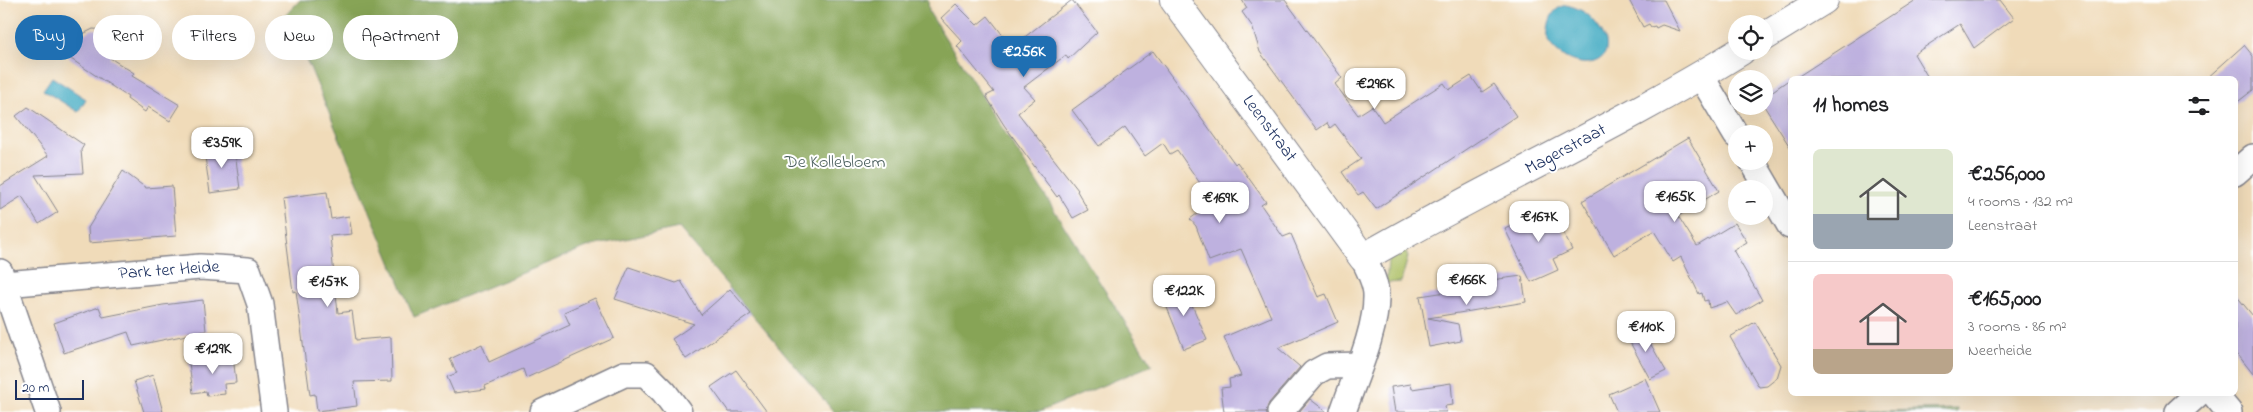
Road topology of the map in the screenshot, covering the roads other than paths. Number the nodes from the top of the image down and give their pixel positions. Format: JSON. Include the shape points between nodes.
{"nodes":[{"id":1,"x":1174,"y":0,"type":"edge"},
{"id":2,"x":1824,"y":0,"type":"edge"},
{"id":3,"x":1773,"y":31,"type":"edge"},
{"id":4,"x":1728,"y":59,"type":"edge"},
{"id":5,"x":1701,"y":76,"type":"junction"},
{"id":6,"x":1730,"y":125,"type":"edge"},
{"id":7,"x":2253,"y":156,"type":"edge"},
{"id":8,"x":2238,"y":169,"type":"edge"},
{"id":9,"x":1757,"y":170,"type":"edge"},
{"id":10,"x":1788,"y":223,"type":"edge"},
{"id":11,"x":1363,"y":258,"type":"junction"},
{"id":12,"x":3,"y":278,"type":"edge"},
{"id":13,"x":1358,"y":365,"type":"junction"},
{"id":14,"x":2196,"y":396,"type":"edge"},
{"id":15,"x":2216,"y":396,"type":"edge"},
{"id":16,"x":48,"y":412,"type":"edge"},
{"id":17,"x":274,"y":412,"type":"edge"},
{"id":18,"x":543,"y":412,"type":"edge"},
{"id":19,"x":679,"y":412,"type":"edge"},
{"id":20,"x":1280,"y":412,"type":"edge"},
{"id":21,"x":1343,"y":412,"type":"edge"},
{"id":22,"x":2178,"y":412,"type":"edge"},
{"id":23,"x":2229,"y":412,"type":"edge"}],
"edges":[{"from":1,"to":11,"type":"street","name":"Leenstraat"},
{"from":2,"to":3,"type":"street"},
{"from":4,"to":5,"type":"street","name":"Magerstraat"},
{"from":5,"to":6,"type":"street"},
{"from":5,"to":11,"type":"street","name":"Magerstraat"},
{"from":7,"to":8,"type":"street"},
{"from":9,"to":10,"type":"street"},
{"from":11,"to":13,"type":"street","via":[[1376,294],[1374,320]]},
{"from":12,"to":16,"type":"street","name":"Park ter Heide"},
{"from":12,"to":17,"type":"street","name":"Park ter Heide","via":[[200,267],[248,270],[260,304]]},
{"from":13,"to":20,"type":"street","via":[[1327,366],[1314,373]]},
{"from":13,"to":21,"type":"street"},
{"from":14,"to":22,"type":"street"},
{"from":15,"to":23,"type":"street"},
{"from":18,"to":19,"type":"street","via":[[624,374],[646,374]]}]}
